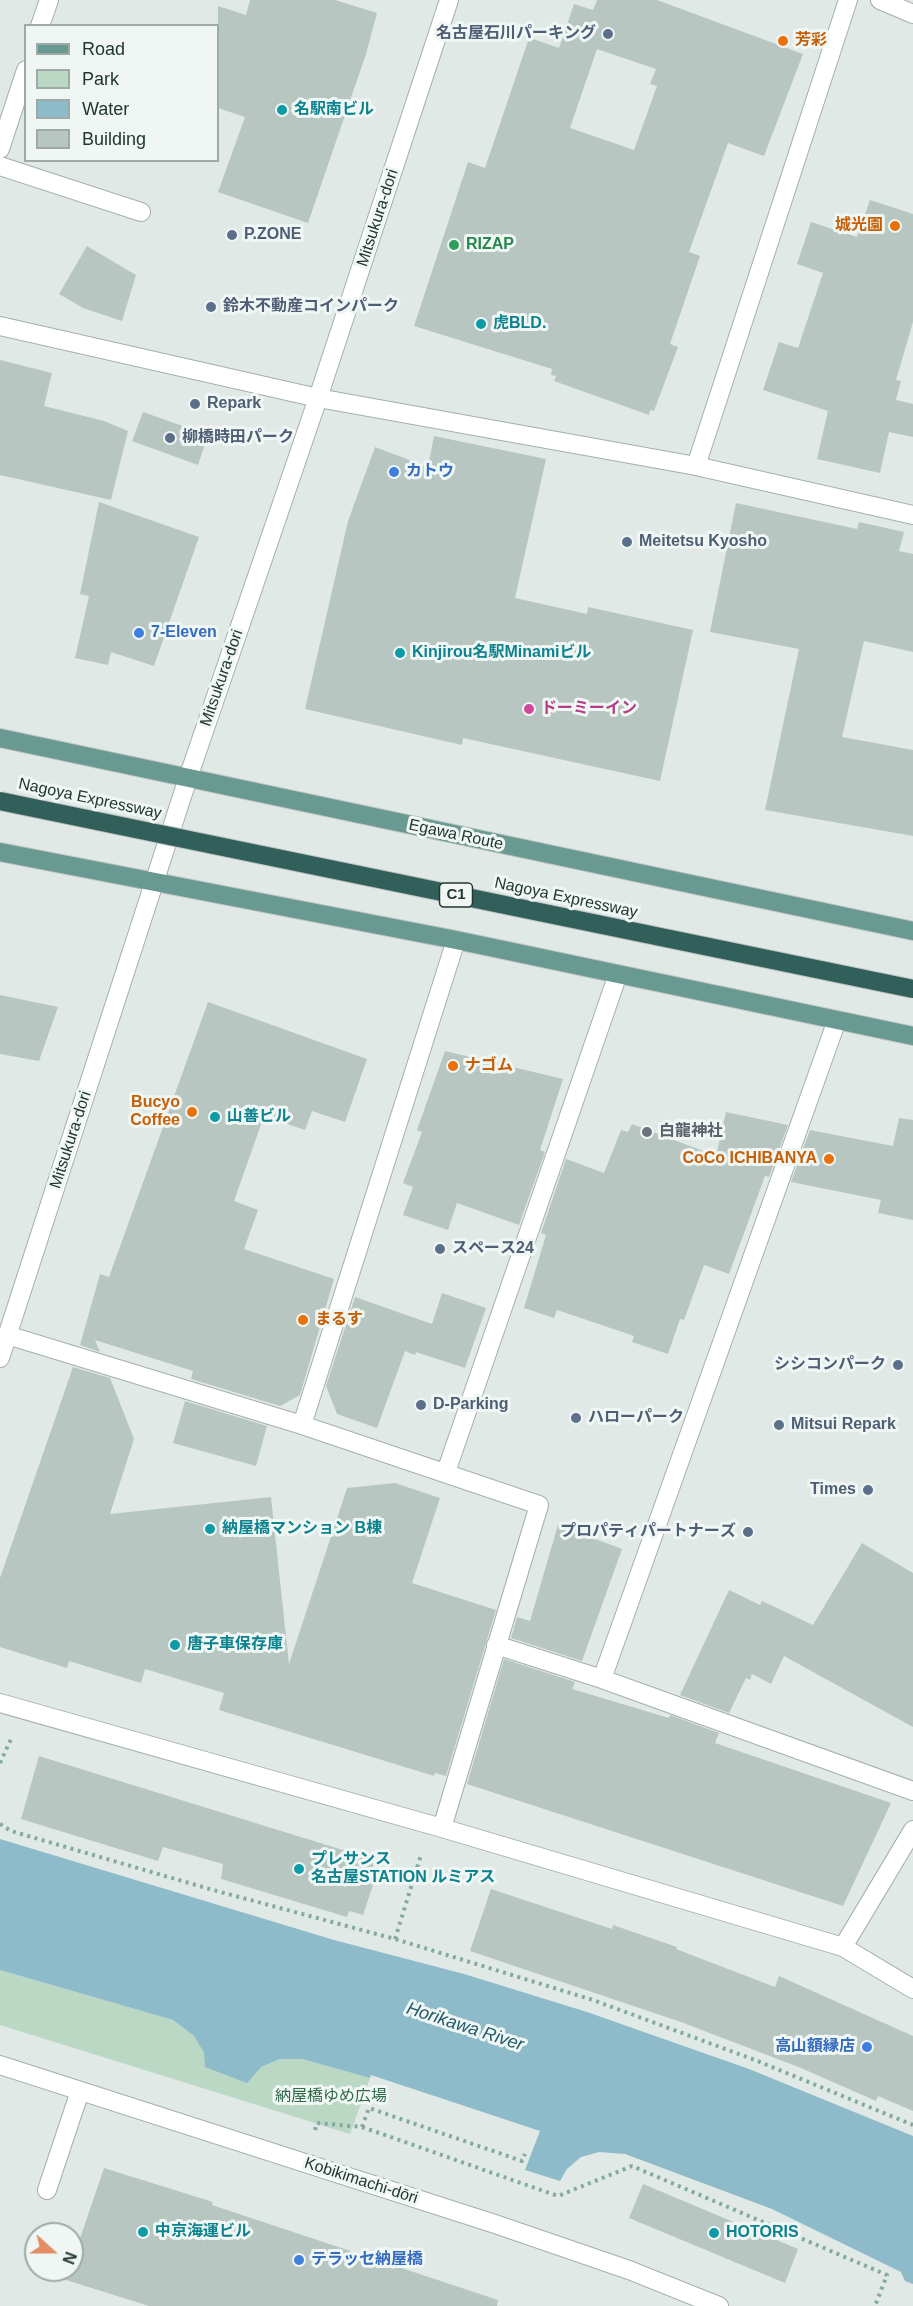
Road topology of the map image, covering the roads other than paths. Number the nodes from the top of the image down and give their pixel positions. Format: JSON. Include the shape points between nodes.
{"nodes":[{"id":1,"x":49,"y":0,"type":"edge"},
{"id":2,"x":449,"y":0,"type":"edge"},
{"id":3,"x":848,"y":0,"type":"edge"},
{"id":4,"x":880,"y":0,"type":"edge"},
{"id":5,"x":913,"y":14,"type":"edge"},
{"id":6,"x":41,"y":24,"type":"edge"},
{"id":7,"x":24,"y":76,"type":"edge"},
{"id":8,"x":0,"y":149,"type":"edge"},
{"id":9,"x":0,"y":166,"type":"edge"},
{"id":10,"x":141,"y":212,"type":"dead end"},
{"id":11,"x":0,"y":326,"type":"edge"},
{"id":12,"x":318,"y":398,"type":"junction"},
{"id":13,"x":696,"y":466,"type":"junction"},
{"id":14,"x":913,"y":515,"type":"edge"},
{"id":15,"x":0,"y":738,"type":"edge"},
{"id":16,"x":188,"y":778,"type":"junction"},
{"id":17,"x":0,"y":801,"type":"edge"},
{"id":18,"x":0,"y":852,"type":"edge"},
{"id":19,"x":155,"y":882,"type":"junction"},
{"id":20,"x":913,"y":931,"type":"edge"},
{"id":21,"x":456,"y":939,"type":"junction"},
{"id":22,"x":618,"y":974,"type":"junction"},
{"id":23,"x":913,"y":989,"type":"edge"},
{"id":24,"x":837,"y":1020,"type":"junction"},
{"id":25,"x":913,"y":1036,"type":"edge"},
{"id":26,"x":7,"y":1335,"type":"junction"},
{"id":27,"x":0,"y":1358,"type":"edge"},
{"id":28,"x":302,"y":1425,"type":"junction"},
{"id":29,"x":446,"y":1472,"type":"junction"},
{"id":30,"x":496,"y":1645,"type":"junction"},
{"id":31,"x":602,"y":1679,"type":"junction"},
{"id":32,"x":0,"y":1703,"type":"edge"},
{"id":33,"x":913,"y":1791,"type":"edge"},
{"id":34,"x":441,"y":1828,"type":"junction"},
{"id":35,"x":913,"y":1830,"type":"edge"},
{"id":36,"x":843,"y":1947,"type":"junction"},
{"id":37,"x":913,"y":1989,"type":"edge"},
{"id":38,"x":0,"y":2065,"type":"edge"},
{"id":39,"x":80,"y":2091,"type":"junction"},
{"id":40,"x":47,"y":2190,"type":"dead end"},
{"id":41,"x":719,"y":2306,"type":"edge"}],
"edges":[{"from":1,"to":6,"type":"street"},
{"from":2,"to":12,"type":"street","name":"Mitsukura-dori"},
{"from":3,"to":13,"type":"street"},
{"from":4,"to":5,"type":"street"},
{"from":7,"to":8,"type":"street"},
{"from":9,"to":10,"type":"street"},
{"from":11,"to":12,"type":"street"},
{"from":12,"to":13,"type":"street"},
{"from":12,"to":16,"type":"street","name":"Mitsukura-dori"},
{"from":13,"to":14,"type":"street"},
{"from":15,"to":16,"type":"main road","name":"Egawa Route"},
{"from":16,"to":19,"type":"street","name":"Mitsukura-dori"},
{"from":16,"to":20,"type":"main road","name":"Egawa Route"},
{"from":17,"to":23,"type":"highway","name":"Nagoya Expressway","number":"C1","bridge":true},
{"from":18,"to":19,"type":"main road"},
{"from":19,"to":21,"type":"main road"},
{"from":19,"to":26,"type":"street","name":"Mitsukura-dori"},
{"from":21,"to":22,"type":"main road"},
{"from":21,"to":28,"type":"street"},
{"from":22,"to":24,"type":"main road"},
{"from":22,"to":29,"type":"street"},
{"from":24,"to":25,"type":"main road"},
{"from":24,"to":31,"type":"street"},
{"from":26,"to":27,"type":"street","name":"Mitsukura-dori"},
{"from":26,"to":28,"type":"street"},
{"from":28,"to":29,"type":"street"},
{"from":29,"to":30,"type":"street","via":[[539,1505]]},
{"from":30,"to":31,"type":"street"},
{"from":30,"to":34,"type":"street"},
{"from":31,"to":33,"type":"street"},
{"from":32,"to":34,"type":"street"},
{"from":34,"to":36,"type":"street"},
{"from":35,"to":36,"type":"street"},
{"from":36,"to":37,"type":"street"},
{"from":38,"to":39,"type":"street","name":"Kobikimachi-dōri"},
{"from":39,"to":40,"type":"street"},
{"from":39,"to":41,"type":"street","name":"Kobikimachi-dōri","via":[[506,2228]]}]}
